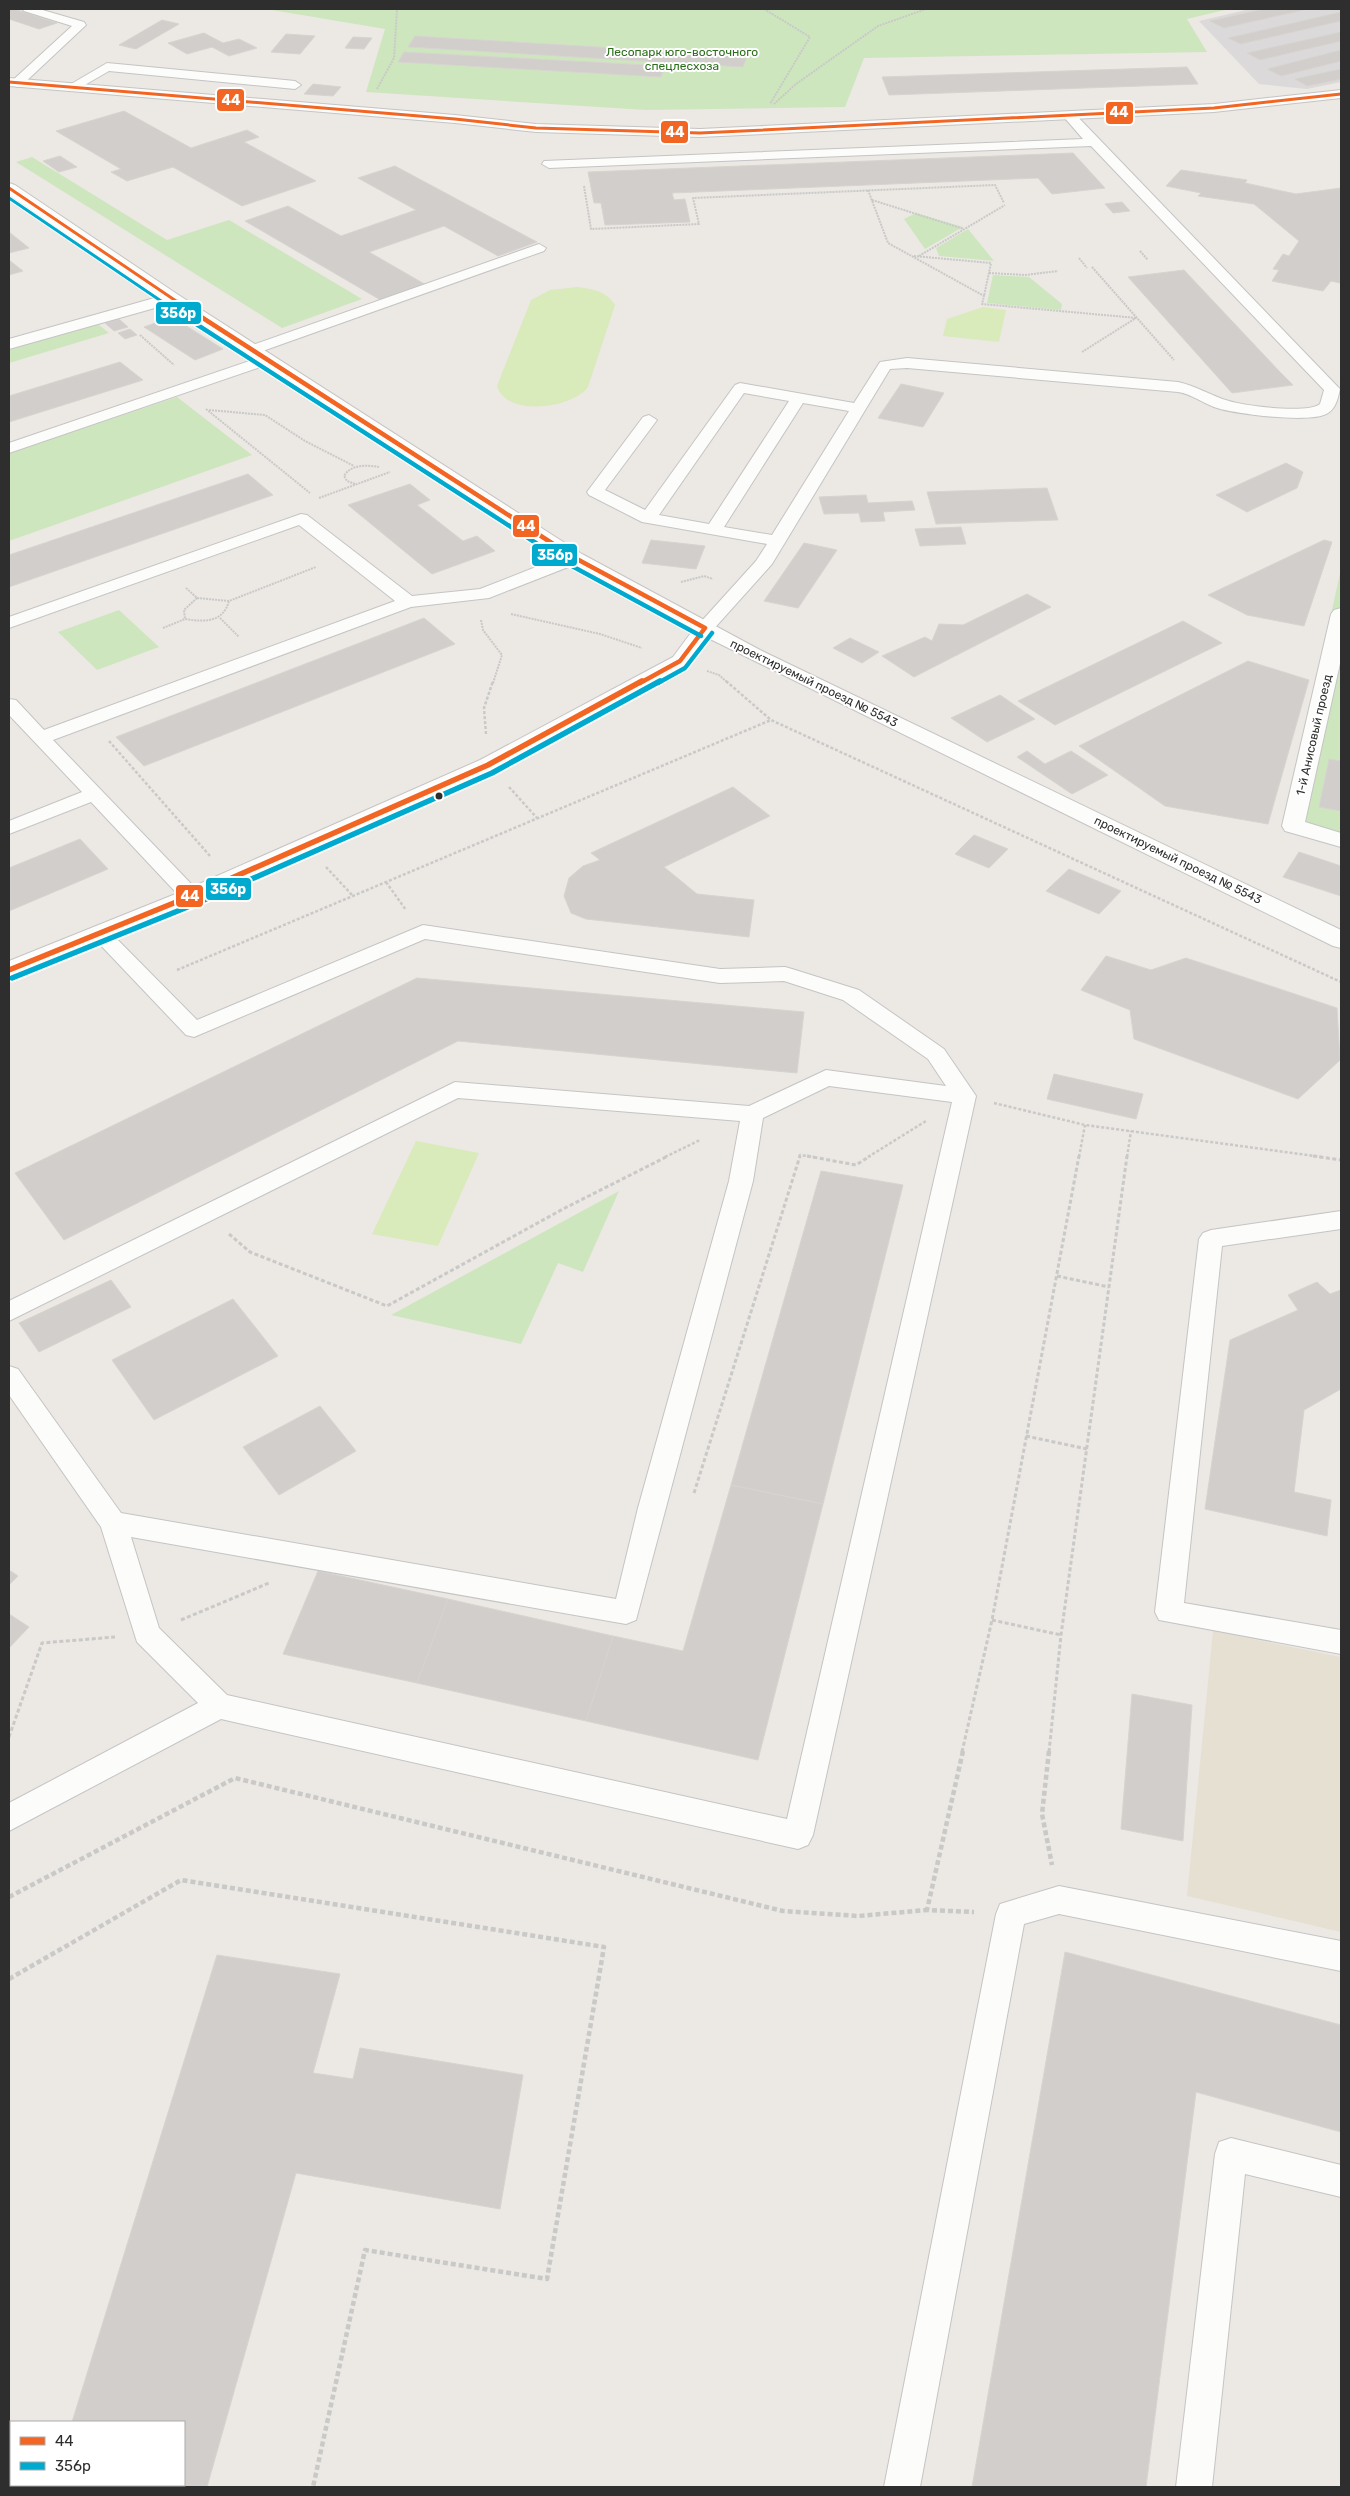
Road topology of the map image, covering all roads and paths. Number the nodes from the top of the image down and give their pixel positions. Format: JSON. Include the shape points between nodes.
{"nodes":[{"id":1,"x":28,"y":9,"type":"edge"},
{"id":2,"x":397,"y":9,"type":"edge"},
{"id":3,"x":764,"y":9,"type":"edge"},
{"id":4,"x":926,"y":9,"type":"edge"},
{"id":5,"x":13,"y":83,"type":"edge"},
{"id":6,"x":295,"y":85,"type":"dead end"},
{"id":7,"x":72,"y":87,"type":"junction"},
{"id":8,"x":1341,"y":94,"type":"edge"},
{"id":9,"x":364,"y":112,"type":"junction"},
{"id":10,"x":1069,"y":116,"type":"junction"},
{"id":11,"x":1094,"y":142,"type":"junction"},
{"id":12,"x":580,"y":163,"type":"junction"},
{"id":13,"x":548,"y":164,"type":"dead end"},
{"id":14,"x":9,"y":188,"type":"edge"},
{"id":15,"x":868,"y":190,"type":"junction"},
{"id":16,"x":872,"y":200,"type":"junction"},
{"id":17,"x":965,"y":229,"type":"junction"},
{"id":18,"x":539,"y":248,"type":"dead end"},
{"id":19,"x":1140,"y":251,"type":"dead end"},
{"id":20,"x":911,"y":256,"type":"junction"},
{"id":21,"x":918,"y":256,"type":"junction"},
{"id":22,"x":1079,"y":258,"type":"dead end"},
{"id":23,"x":1148,"y":260,"type":"dead end"},
{"id":24,"x":1092,"y":267,"type":"dead end"},
{"id":25,"x":1087,"y":268,"type":"dead end"},
{"id":26,"x":1058,"y":271,"type":"dead end"},
{"id":27,"x":989,"y":274,"type":"junction"},
{"id":28,"x":984,"y":296,"type":"junction"},
{"id":29,"x":171,"y":298,"type":"junction"},
{"id":30,"x":1137,"y":318,"type":"junction"},
{"id":31,"x":9,"y":344,"type":"edge"},
{"id":32,"x":1081,"y":353,"type":"dead end"},
{"id":33,"x":260,"y":355,"type":"junction"},
{"id":34,"x":1192,"y":390,"type":"junction"},
{"id":35,"x":799,"y":398,"type":"junction"},
{"id":36,"x":858,"y":408,"type":"junction"},
{"id":37,"x":207,"y":409,"type":"dead end"},
{"id":38,"x":649,"y":420,"type":"dead end"},
{"id":39,"x":9,"y":448,"type":"edge"},
{"id":40,"x":354,"y":466,"type":"junction"},
{"id":41,"x":386,"y":474,"type":"dead end"},
{"id":42,"x":356,"y":484,"type":"dead end"},
{"id":43,"x":648,"y":518,"type":"junction"},
{"id":44,"x":713,"y":530,"type":"junction"},
{"id":45,"x":776,"y":541,"type":"junction"},
{"id":46,"x":575,"y":558,"type":"junction"},
{"id":47,"x":675,"y":583,"type":"dead end"},
{"id":48,"x":740,"y":590,"type":"junction"},
{"id":49,"x":197,"y":598,"type":"dead end"},
{"id":50,"x":229,"y":601,"type":"dead end"},
{"id":51,"x":408,"y":602,"type":"junction"},
{"id":52,"x":504,"y":612,"type":"dead end"},
{"id":53,"x":479,"y":614,"type":"dead end"},
{"id":54,"x":1341,"y":614,"type":"edge"},
{"id":55,"x":185,"y":619,"type":"junction"},
{"id":56,"x":9,"y":623,"type":"edge"},
{"id":57,"x":163,"y":628,"type":"dead end"},
{"id":58,"x":705,"y":628,"type":"junction"},
{"id":59,"x":680,"y":661,"type":"junction"},
{"id":60,"x":9,"y":704,"type":"edge"},
{"id":61,"x":771,"y":720,"type":"junction"},
{"id":62,"x":104,"y":736,"type":"dead end"},
{"id":63,"x":41,"y":738,"type":"junction"},
{"id":64,"x":488,"y":765,"type":"junction"},
{"id":65,"x":94,"y":794,"type":"junction"},
{"id":66,"x":537,"y":818,"type":"junction"},
{"id":67,"x":9,"y":828,"type":"edge"},
{"id":68,"x":1341,"y":840,"type":"edge"},
{"id":69,"x":305,"y":846,"type":"junction"},
{"id":70,"x":213,"y":859,"type":"dead end"},
{"id":71,"x":191,"y":896,"type":"junction"},
{"id":72,"x":353,"y":896,"type":"junction"},
{"id":73,"x":99,"y":933,"type":"junction"},
{"id":74,"x":1341,"y":940,"type":"edge"},
{"id":75,"x":9,"y":970,"type":"edge"},
{"id":76,"x":172,"y":972,"type":"dead end"},
{"id":77,"x":1341,"y":982,"type":"edge"},
{"id":78,"x":965,"y":1096,"type":"junction"},
{"id":79,"x":752,"y":1114,"type":"junction"},
{"id":80,"x":1085,"y":1125,"type":"junction"},
{"id":81,"x":1132,"y":1131,"type":"junction"},
{"id":82,"x":1341,"y":1160,"type":"edge"},
{"id":83,"x":207,"y":1214,"type":"junction"},
{"id":84,"x":1341,"y":1220,"type":"edge"},
{"id":85,"x":1057,"y":1276,"type":"junction"},
{"id":86,"x":1109,"y":1288,"type":"junction"},
{"id":87,"x":9,"y":1312,"type":"edge"},
{"id":88,"x":9,"y":1376,"type":"edge"},
{"id":89,"x":1026,"y":1436,"type":"junction"},
{"id":90,"x":1087,"y":1449,"type":"junction"},
{"id":91,"x":694,"y":1495,"type":"dead end"},
{"id":92,"x":113,"y":1523,"type":"junction"},
{"id":93,"x":272,"y":1582,"type":"dead end"},
{"id":94,"x":992,"y":1620,"type":"junction"},
{"id":95,"x":147,"y":1634,"type":"junction"},
{"id":96,"x":1061,"y":1635,"type":"junction"},
{"id":97,"x":1341,"y":1642,"type":"edge"},
{"id":98,"x":219,"y":1706,"type":"junction"},
{"id":99,"x":9,"y":1737,"type":"edge"},
{"id":100,"x":9,"y":1818,"type":"edge"},
{"id":101,"x":9,"y":1897,"type":"edge"},
{"id":102,"x":1059,"y":1900,"type":"junction"},
{"id":103,"x":927,"y":1910,"type":"junction"},
{"id":104,"x":1011,"y":1914,"type":"junction"},
{"id":105,"x":1341,"y":1956,"type":"edge"},
{"id":106,"x":9,"y":1979,"type":"edge"},
{"id":107,"x":1341,"y":2181,"type":"edge"},
{"id":108,"x":312,"y":2487,"type":"edge"},
{"id":109,"x":902,"y":2487,"type":"edge"},
{"id":110,"x":1194,"y":2487,"type":"edge"}],
"edges":[{"from":1,"to":5,"type":"lane","via":[[80,25]]},
{"from":2,"to":9,"type":"path","via":[[394,58]]},
{"from":3,"to":4,"type":"path","via":[[810,37],[766,111],[796,84],[878,26]]},
{"from":5,"to":7,"type":"street"},
{"from":6,"to":7,"type":"lane","via":[[107,68]]},
{"from":7,"to":9,"type":"street"},
{"from":8,"to":10,"type":"street","via":[[1214,108]]},
{"from":9,"to":10,"type":"street","via":[[536,128],[700,133]]},
{"from":10,"to":11,"type":"lane"},
{"from":11,"to":12,"type":"lane"},
{"from":11,"to":34,"type":"lane","via":[[1332,389],[1328,406],[1314,413],[1229,406]]},
{"from":12,"to":13,"type":"lane"},
{"from":12,"to":15,"type":"path","via":[[591,229],[699,224],[693,198]]},
{"from":14,"to":29,"type":"street","name":"проектируемый проезд № 5543"},
{"from":15,"to":16,"type":"path"},
{"from":15,"to":17,"type":"path","via":[[995,185],[1004,204]]},
{"from":16,"to":17,"type":"path"},
{"from":16,"to":20,"type":"path","via":[[888,243]]},
{"from":17,"to":21,"type":"path"},
{"from":18,"to":33,"type":"lane"},
{"from":19,"to":23,"type":"path"},
{"from":20,"to":21,"type":"path"},
{"from":20,"to":28,"type":"path"},
{"from":21,"to":27,"type":"path","via":[[991,262]]},
{"from":22,"to":25,"type":"path"},
{"from":24,"to":30,"type":"path"},
{"from":26,"to":27,"type":"path","via":[[1025,275]]},
{"from":27,"to":28,"type":"path"},
{"from":28,"to":30,"type":"path","via":[[982,304]]},
{"from":29,"to":31,"type":"street"},
{"from":29,"to":33,"type":"street","name":"проектируемый проезд № 5543"},
{"from":30,"to":32,"type":"path"},
{"from":30,"to":34,"type":"path","via":[[1193,381]]},
{"from":33,"to":39,"type":"lane"},
{"from":33,"to":46,"type":"street","name":"проектируемый проезд № 5543"},
{"from":34,"to":36,"type":"lane","via":[[894,362],[885,364],[881,369]]},
{"from":35,"to":36,"type":"lane"},
{"from":35,"to":43,"type":"lane","via":[[740,388]]},
{"from":35,"to":44,"type":"lane"},
{"from":36,"to":45,"type":"lane"},
{"from":37,"to":40,"type":"path","via":[[265,415],[305,441]]},
{"from":38,"to":43,"type":"lane","via":[[595,492]]},
{"from":40,"to":41,"type":"path","via":[[375,465]]},
{"from":40,"to":42,"type":"path","via":[[344,476]]},
{"from":43,"to":44,"type":"lane"},
{"from":44,"to":45,"type":"lane"},
{"from":45,"to":48,"type":"lane","via":[[763,564]]},
{"from":46,"to":51,"type":"lane","via":[[483,594]]},
{"from":46,"to":58,"type":"street","name":"проектируемый проезд № 5543"},
{"from":47,"to":48,"type":"path","via":[[704,576]]},
{"from":48,"to":58,"type":"lane"},
{"from":49,"to":55,"type":"path","via":[[184,610]]},
{"from":50,"to":55,"type":"path","via":[[228,610],[220,618],[204,622]]},
{"from":51,"to":56,"type":"lane","via":[[301,519]]},
{"from":51,"to":63,"type":"lane"},
{"from":52,"to":59,"type":"path","via":[[600,634]]},
{"from":53,"to":64,"type":"path","via":[[484,630],[502,655],[484,708]]},
{"from":54,"to":68,"type":"street","name":"1-й Анисовый проезд","via":[[1293,826]]},
{"from":55,"to":57,"type":"path"},
{"from":58,"to":59,"type":"street"},
{"from":58,"to":74,"type":"street","name":"проектируемый проезд № 5543"},
{"from":59,"to":61,"type":"path","via":[[719,675]]},
{"from":59,"to":64,"type":"street"},
{"from":60,"to":63,"type":"lane"},
{"from":61,"to":66,"type":"path"},
{"from":61,"to":77,"type":"path"},
{"from":62,"to":70,"type":"path"},
{"from":63,"to":65,"type":"lane"},
{"from":64,"to":66,"type":"path"},
{"from":64,"to":69,"type":"street"},
{"from":65,"to":67,"type":"lane"},
{"from":65,"to":71,"type":"lane"},
{"from":66,"to":72,"type":"path"},
{"from":69,"to":71,"type":"street"},
{"from":69,"to":72,"type":"path"},
{"from":71,"to":73,"type":"street"},
{"from":72,"to":76,"type":"path"},
{"from":73,"to":75,"type":"street"},
{"from":73,"to":78,"type":"lane","via":[[194,1030],[423,932],[720,976],[785,974],[851,995],[936,1054]]},
{"from":78,"to":79,"type":"lane","via":[[826,1078]]},
{"from":78,"to":80,"type":"path"},
{"from":78,"to":91,"type":"path","via":[[856,1165],[800,1155]]},
{"from":78,"to":98,"type":"lane","via":[[798,1835]]},
{"from":79,"to":83,"type":"lane","via":[[455,1090]]},
{"from":79,"to":83,"type":"path","via":[[563,1209],[386,1306],[250,1252]]},
{"from":79,"to":92,"type":"lane","via":[[741,1181],[651,1508],[626,1612]]},
{"from":80,"to":81,"type":"path"},
{"from":80,"to":85,"type":"path"},
{"from":81,"to":82,"type":"path"},
{"from":81,"to":86,"type":"path"},
{"from":83,"to":87,"type":"lane"},
{"from":84,"to":97,"type":"lane","via":[[1211,1239],[1169,1612]]},
{"from":85,"to":86,"type":"path"},
{"from":85,"to":89,"type":"path"},
{"from":86,"to":90,"type":"path"},
{"from":88,"to":92,"type":"lane"},
{"from":89,"to":90,"type":"path"},
{"from":89,"to":94,"type":"path"},
{"from":90,"to":96,"type":"path"},
{"from":92,"to":95,"type":"lane"},
{"from":93,"to":95,"type":"path"},
{"from":94,"to":96,"type":"path"},
{"from":94,"to":103,"type":"path"},
{"from":95,"to":98,"type":"lane"},
{"from":95,"to":99,"type":"path","via":[[42,1643]]},
{"from":96,"to":102,"type":"path","via":[[1042,1814]]},
{"from":98,"to":100,"type":"lane"},
{"from":101,"to":103,"type":"path","via":[[235,1778],[783,1911],[858,1916]]},
{"from":102,"to":104,"type":"lane"},
{"from":102,"to":105,"type":"lane"},
{"from":103,"to":104,"type":"path"},
{"from":104,"to":109,"type":"lane"},
{"from":106,"to":108,"type":"path","via":[[182,1880],[604,1947],[547,2279],[365,2250]]},
{"from":107,"to":110,"type":"lane","via":[[1231,2154]]}]}
